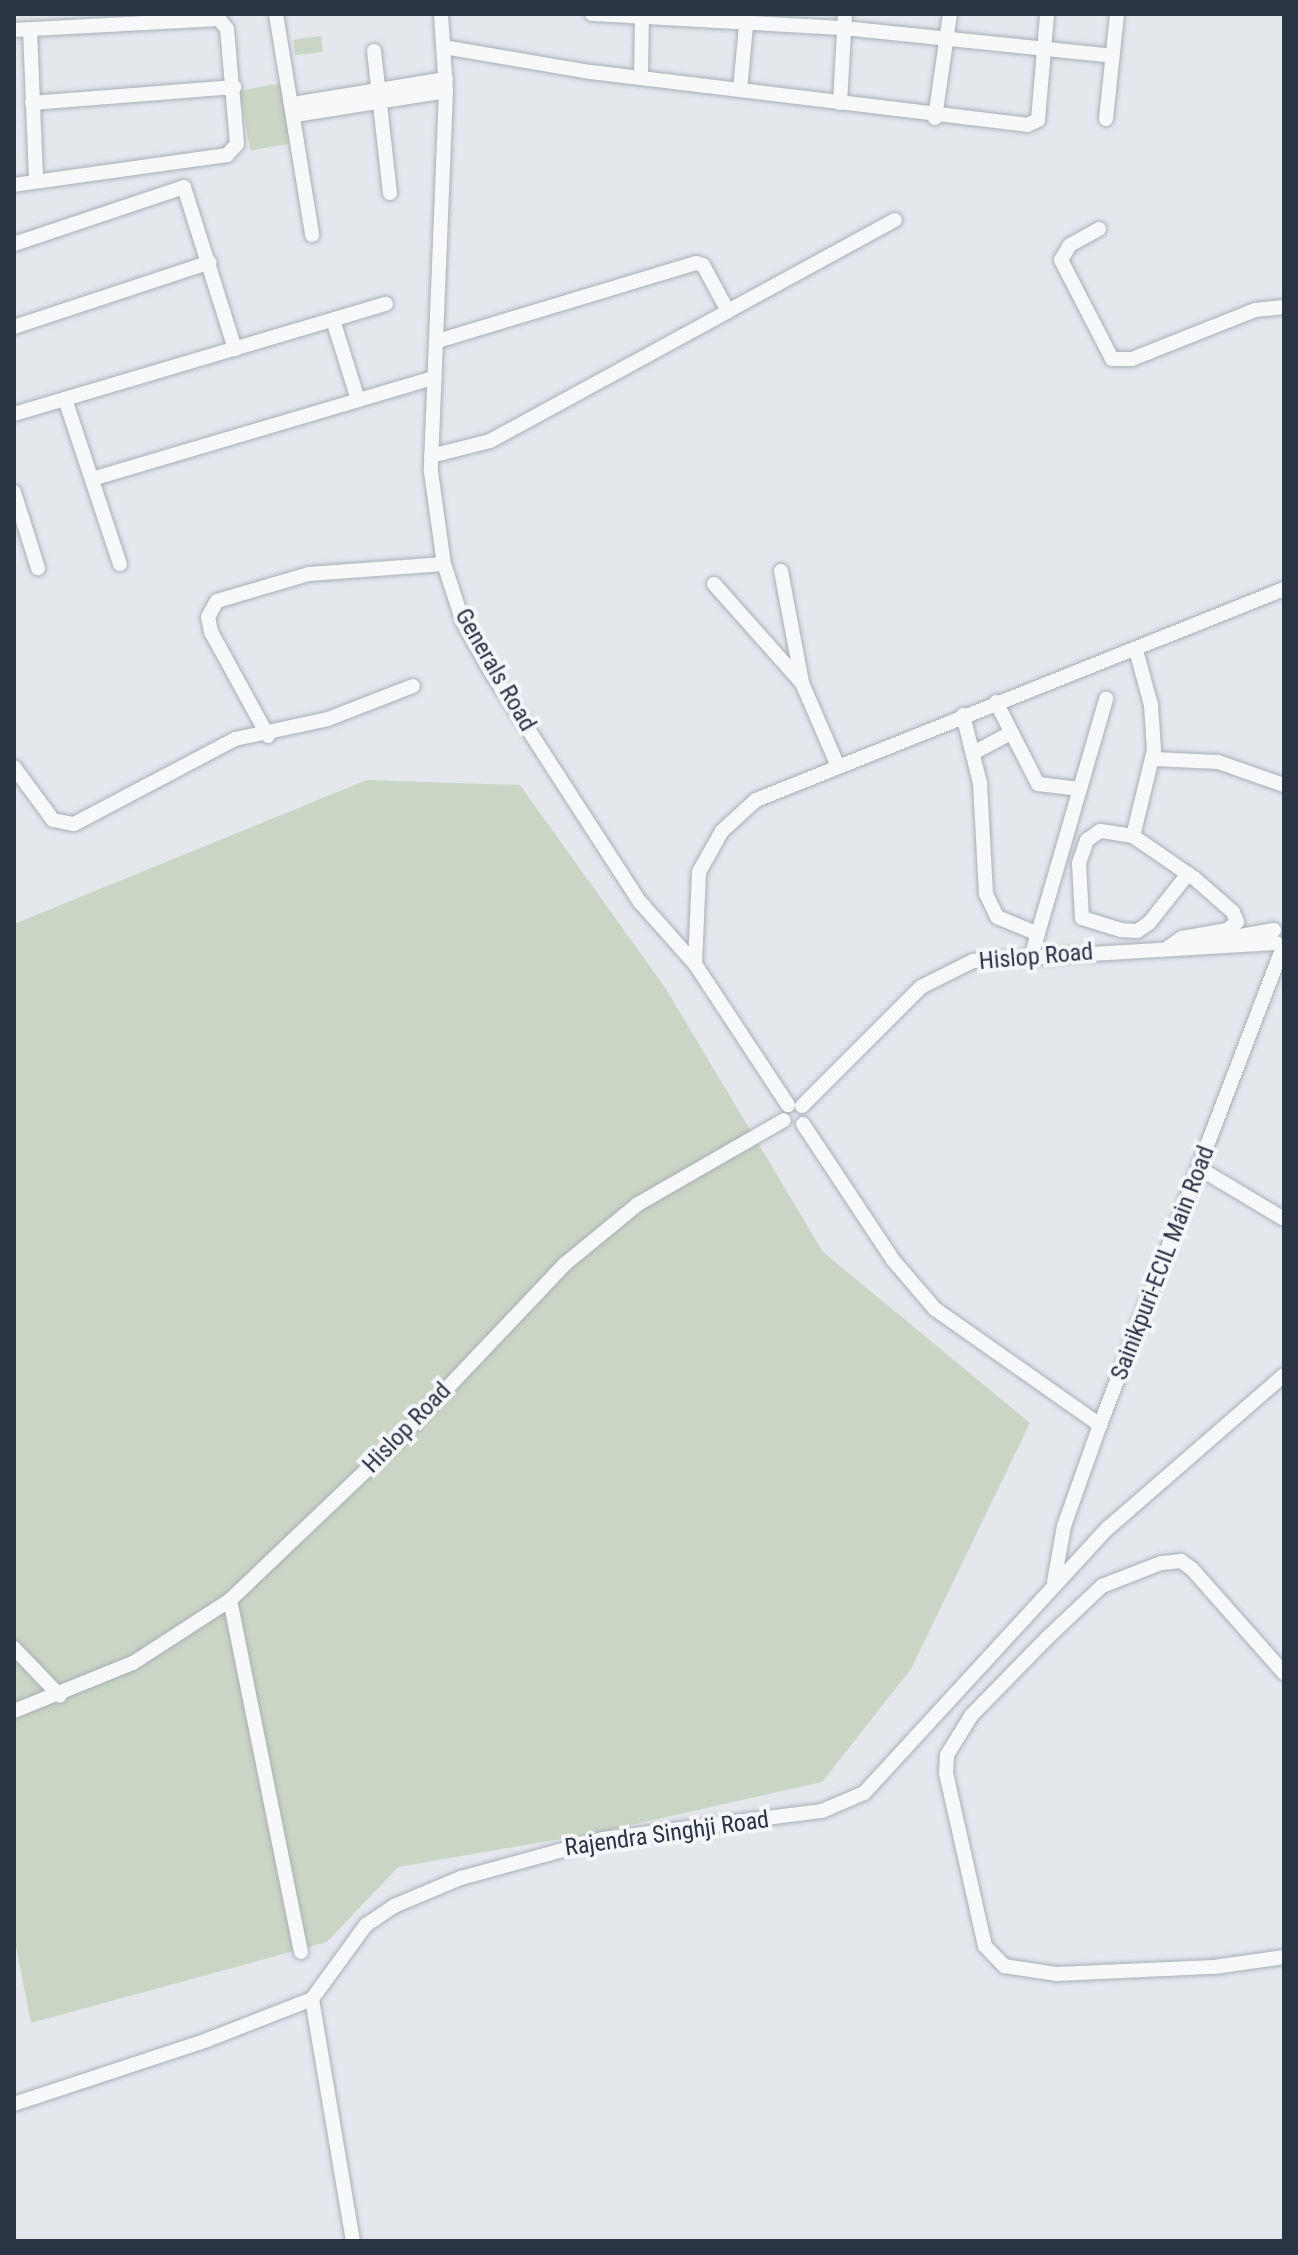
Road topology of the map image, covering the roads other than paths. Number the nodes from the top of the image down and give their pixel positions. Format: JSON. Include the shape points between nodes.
{"nodes":[{"id":1,"x":276,"y":14,"type":"edge"},
{"id":2,"x":592,"y":14,"type":"edge"},
{"id":3,"x":950,"y":14,"type":"edge"},
{"id":4,"x":1047,"y":14,"type":"edge"},
{"id":5,"x":1117,"y":14,"type":"edge"},
{"id":6,"x":436,"y":16,"type":"edge"},
{"id":7,"x":642,"y":17,"type":"edge"},
{"id":8,"x":747,"y":17,"type":"edge"},
{"id":9,"x":844,"y":21,"type":"edge"},
{"id":10,"x":30,"y":29,"type":"junction"},
{"id":11,"x":14,"y":30,"type":"edge"},
{"id":12,"x":946,"y":40,"type":"junction"},
{"id":13,"x":444,"y":47,"type":"junction"},
{"id":14,"x":1045,"y":50,"type":"junction"},
{"id":15,"x":374,"y":51,"type":"dead end"},
{"id":16,"x":1113,"y":56,"type":"junction"},
{"id":17,"x":641,"y":77,"type":"junction"},
{"id":18,"x":446,"y":85,"type":"junction"},
{"id":19,"x":234,"y":87,"type":"junction"},
{"id":20,"x":740,"y":90,"type":"junction"},
{"id":21,"x":379,"y":95,"type":"junction"},
{"id":22,"x":32,"y":103,"type":"junction"},
{"id":23,"x":840,"y":103,"type":"junction"},
{"id":24,"x":294,"y":110,"type":"junction"},
{"id":25,"x":935,"y":118,"type":"junction"},
{"id":26,"x":1106,"y":119,"type":"dead end"},
{"id":27,"x":36,"y":181,"type":"junction"},
{"id":28,"x":14,"y":185,"type":"edge"},
{"id":29,"x":390,"y":193,"type":"dead end"},
{"id":30,"x":895,"y":220,"type":"dead end"},
{"id":31,"x":1099,"y":229,"type":"dead end"},
{"id":32,"x":312,"y":235,"type":"dead end"},
{"id":33,"x":14,"y":244,"type":"edge"},
{"id":34,"x":210,"y":262,"type":"junction"},
{"id":35,"x":386,"y":304,"type":"dead end"},
{"id":36,"x":1284,"y":307,"type":"edge"},
{"id":37,"x":728,"y":311,"type":"junction"},
{"id":38,"x":333,"y":320,"type":"junction"},
{"id":39,"x":14,"y":327,"type":"edge"},
{"id":40,"x":438,"y":341,"type":"junction"},
{"id":41,"x":235,"y":349,"type":"junction"},
{"id":42,"x":434,"y":378,"type":"junction"},
{"id":43,"x":65,"y":399,"type":"junction"},
{"id":44,"x":358,"y":400,"type":"junction"},
{"id":45,"x":14,"y":414,"type":"edge"},
{"id":46,"x":431,"y":456,"type":"junction"},
{"id":47,"x":92,"y":479,"type":"junction"},
{"id":48,"x":14,"y":492,"type":"edge"},
{"id":49,"x":120,"y":564,"type":"dead end"},
{"id":50,"x":444,"y":564,"type":"junction"},
{"id":51,"x":38,"y":568,"type":"dead end"},
{"id":52,"x":781,"y":571,"type":"dead end"},
{"id":53,"x":714,"y":584,"type":"dead end"},
{"id":54,"x":1284,"y":589,"type":"edge"},
{"id":55,"x":1136,"y":650,"type":"junction"},
{"id":56,"x":802,"y":683,"type":"junction"},
{"id":57,"x":413,"y":686,"type":"dead end"},
{"id":58,"x":1106,"y":699,"type":"dead end"},
{"id":59,"x":996,"y":702,"type":"junction"},
{"id":60,"x":963,"y":715,"type":"junction"},
{"id":61,"x":1009,"y":734,"type":"junction"},
{"id":62,"x":268,"y":736,"type":"junction"},
{"id":63,"x":975,"y":752,"type":"junction"},
{"id":64,"x":1154,"y":759,"type":"junction"},
{"id":65,"x":837,"y":764,"type":"junction"},
{"id":66,"x":14,"y":770,"type":"edge"},
{"id":67,"x":1284,"y":785,"type":"edge"},
{"id":68,"x":1080,"y":789,"type":"junction"},
{"id":69,"x":1133,"y":836,"type":"junction"},
{"id":70,"x":1188,"y":874,"type":"junction"},
{"id":71,"x":1038,"y":934,"type":"junction"},
{"id":72,"x":1280,"y":938,"type":"edge"},
{"id":73,"x":1166,"y":949,"type":"junction"},
{"id":74,"x":1032,"y":954,"type":"junction"},
{"id":75,"x":695,"y":964,"type":"junction"},
{"id":76,"x":791,"y":1110,"type":"junction"},
{"id":77,"x":1199,"y":1168,"type":"junction"},
{"id":78,"x":1284,"y":1219,"type":"edge"},
{"id":79,"x":1284,"y":1375,"type":"edge"},
{"id":80,"x":1100,"y":1425,"type":"junction"},
{"id":81,"x":1054,"y":1583,"type":"junction"},
{"id":82,"x":230,"y":1600,"type":"junction"},
{"id":83,"x":14,"y":1648,"type":"edge"},
{"id":84,"x":1284,"y":1673,"type":"edge"},
{"id":85,"x":60,"y":1696,"type":"junction"},
{"id":86,"x":14,"y":1711,"type":"edge"},
{"id":87,"x":301,"y":1952,"type":"dead end"},
{"id":88,"x":1284,"y":1957,"type":"edge"},
{"id":89,"x":312,"y":1999,"type":"junction"},
{"id":90,"x":14,"y":2104,"type":"edge"},
{"id":91,"x":353,"y":2241,"type":"edge"}],
"edges":[{"from":1,"to":24,"type":"street"},
{"from":2,"to":7,"type":"street"},
{"from":3,"to":12,"type":"street"},
{"from":4,"to":14,"type":"street"},
{"from":5,"to":16,"type":"street"},
{"from":6,"to":13,"type":"street","name":"Generals Road"},
{"from":7,"to":8,"type":"street"},
{"from":7,"to":17,"type":"street"},
{"from":8,"to":9,"type":"street"},
{"from":8,"to":20,"type":"street"},
{"from":9,"to":12,"type":"street"},
{"from":9,"to":23,"type":"street"},
{"from":10,"to":11,"type":"street"},
{"from":10,"to":19,"type":"street","via":[[219,19],[227,29]]},
{"from":10,"to":22,"type":"street"},
{"from":12,"to":14,"type":"street"},
{"from":12,"to":25,"type":"street"},
{"from":13,"to":17,"type":"street"},
{"from":13,"to":18,"type":"street","name":"Generals Road"},
{"from":14,"to":16,"type":"street"},
{"from":14,"to":25,"type":"street","via":[[1035,123]]},
{"from":15,"to":21,"type":"street"},
{"from":16,"to":26,"type":"street"},
{"from":17,"to":20,"type":"street"},
{"from":18,"to":21,"type":"street"},
{"from":18,"to":40,"type":"street","name":"Generals Road"},
{"from":19,"to":22,"type":"street"},
{"from":19,"to":27,"type":"street","via":[[237,144],[227,155]]},
{"from":20,"to":23,"type":"street"},
{"from":21,"to":24,"type":"street"},
{"from":21,"to":29,"type":"street"},
{"from":22,"to":27,"type":"street"},
{"from":23,"to":25,"type":"street"},
{"from":24,"to":32,"type":"street"},
{"from":27,"to":28,"type":"street"},
{"from":30,"to":37,"type":"street"},
{"from":31,"to":36,"type":"street","via":[[1070,245],[1061,260],[1112,359],[1132,359],[1255,310]]},
{"from":33,"to":34,"type":"street","via":[[184,187]]},
{"from":34,"to":39,"type":"street"},
{"from":34,"to":41,"type":"street"},
{"from":35,"to":38,"type":"street"},
{"from":37,"to":40,"type":"street","via":[[703,265],[696,263]]},
{"from":37,"to":46,"type":"street","via":[[490,441]]},
{"from":38,"to":41,"type":"street"},
{"from":38,"to":44,"type":"street"},
{"from":40,"to":42,"type":"street","name":"Generals Road"},
{"from":41,"to":43,"type":"street"},
{"from":42,"to":44,"type":"street"},
{"from":42,"to":46,"type":"street","name":"Generals Road"},
{"from":43,"to":45,"type":"street"},
{"from":43,"to":47,"type":"street"},
{"from":44,"to":47,"type":"street"},
{"from":46,"to":50,"type":"street","name":"Generals Road"},
{"from":47,"to":49,"type":"street"},
{"from":48,"to":51,"type":"street"},
{"from":50,"to":62,"type":"street","via":[[309,574],[217,601],[208,617],[211,632]]},
{"from":50,"to":75,"type":"street","name":"Generals Road","via":[[463,622],[487,664],[640,902]]},
{"from":52,"to":56,"type":"street"},
{"from":53,"to":56,"type":"street"},
{"from":54,"to":55,"type":"street"},
{"from":55,"to":59,"type":"street"},
{"from":55,"to":64,"type":"street","via":[[1151,705]]},
{"from":56,"to":65,"type":"street"},
{"from":57,"to":62,"type":"street"},
{"from":58,"to":68,"type":"street"},
{"from":59,"to":60,"type":"street"},
{"from":59,"to":61,"type":"street"},
{"from":60,"to":63,"type":"street"},
{"from":60,"to":65,"type":"street"},
{"from":61,"to":63,"type":"street"},
{"from":61,"to":68,"type":"street","via":[[1038,784]]},
{"from":62,"to":66,"type":"street","via":[[235,739],[74,824],[53,820]]},
{"from":63,"to":71,"type":"street","via":[[986,894],[997,917]]},
{"from":64,"to":67,"type":"street","via":[[1218,762]]},
{"from":64,"to":69,"type":"street"},
{"from":65,"to":75,"type":"street","via":[[756,800],[722,831],[695,889]]},
{"from":68,"to":71,"type":"street"},
{"from":69,"to":70,"type":"street"},
{"from":69,"to":70,"type":"street","via":[[1100,831],[1087,840],[1077,894],[1087,921],[1137,931],[1163,911]]},
{"from":70,"to":73,"type":"street","via":[[1233,912],[1237,922],[1227,930],[1182,938]]},
{"from":71,"to":74,"type":"street"},
{"from":72,"to":73,"type":"street","name":"Hislop Road"},
{"from":72,"to":77,"type":"street","name":"Sainikpuri-ECIL Main Road"},
{"from":73,"to":74,"type":"street","name":"Hislop Road"},
{"from":74,"to":76,"type":"street","name":"Hislop Road","via":[[973,961],[921,987]]},
{"from":75,"to":76,"type":"street","name":"Generals Road"},
{"from":76,"to":80,"type":"street","via":[[792,1127],[803,1124],[893,1260],[935,1309]]},
{"from":76,"to":82,"type":"street","name":"Hislop Road","via":[[638,1204],[565,1264],[397,1441]]},
{"from":77,"to":78,"type":"street"},
{"from":77,"to":80,"type":"street","name":"Sainikpuri-ECIL Main Road"},
{"from":79,"to":81,"type":"street","name":"Rajendra Singhji Road","via":[[1148,1490]]},
{"from":80,"to":81,"type":"street","name":"Sainikpuri-ECIL Main Road","via":[[1064,1526]]},
{"from":81,"to":89,"type":"street","name":"Rajendra Singhji Road","via":[[973,1679],[864,1793],[822,1811],[603,1839],[461,1878],[394,1906],[366,1925]]},
{"from":82,"to":85,"type":"street","name":"Hislop Road","via":[[133,1663]]},
{"from":82,"to":87,"type":"street"},
{"from":83,"to":85,"type":"street"},
{"from":84,"to":88,"type":"street","via":[[1232,1608],[1192,1569],[1172,1560],[1114,1578],[1077,1609],[971,1716],[947,1755],[946,1773],[985,1946],[1004,1966],[1021,1973],[1057,1974],[1214,1967]]},
{"from":85,"to":86,"type":"street","name":"Hislop Road"},
{"from":89,"to":90,"type":"street"},
{"from":89,"to":91,"type":"street"}]}
